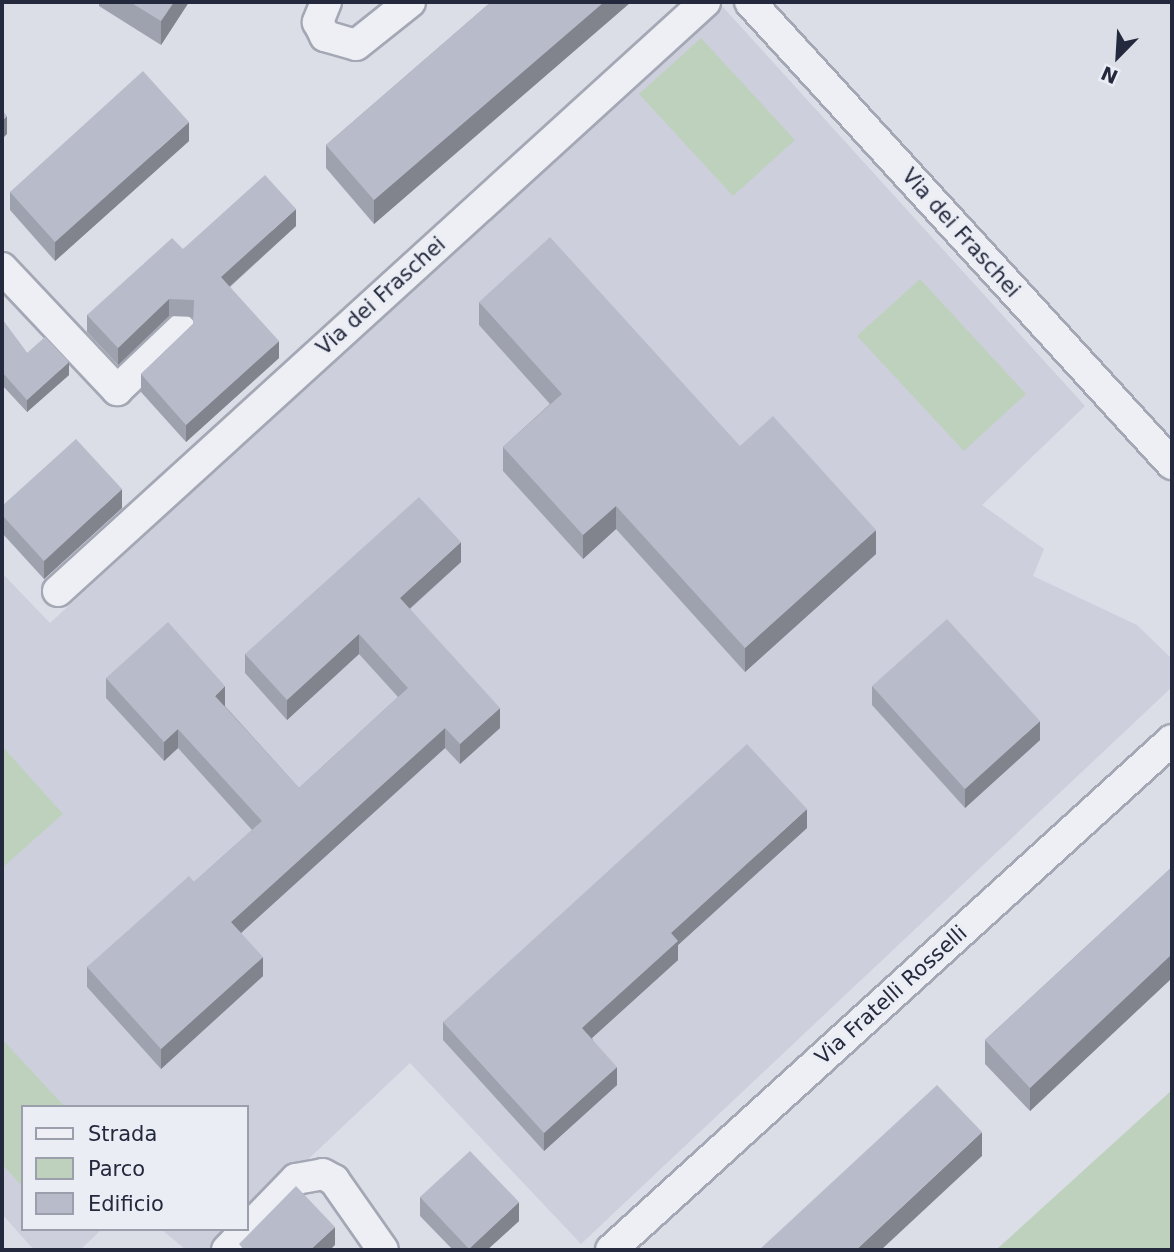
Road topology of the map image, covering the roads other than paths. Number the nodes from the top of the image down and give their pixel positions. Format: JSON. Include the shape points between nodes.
{"nodes":[{"id":1,"x":326,"y":2,"type":"edge"},
{"id":2,"x":410,"y":2,"type":"edge"},
{"id":3,"x":705,"y":2,"type":"edge"},
{"id":4,"x":750,"y":2,"type":"edge"},
{"id":5,"x":2,"y":268,"type":"edge"},
{"id":6,"x":181,"y":329,"type":"dead end"},
{"id":7,"x":1172,"y":464,"type":"edge"},
{"id":8,"x":58,"y":591,"type":"dead end"},
{"id":9,"x":1172,"y":740,"type":"edge"},
{"id":10,"x":248,"y":1228,"type":"edge"},
{"id":11,"x":245,"y":1231,"type":"edge"},
{"id":12,"x":227,"y":1250,"type":"edge"},
{"id":13,"x":383,"y":1250,"type":"edge"},
{"id":14,"x":611,"y":1250,"type":"edge"}],
"edges":[{"from":1,"to":2,"type":"street","via":[[318,22],[340,45],[375,34]]},
{"from":3,"to":8,"type":"street","name":"Via dei Fraschei"},
{"from":4,"to":7,"type":"street","name":"Via dei Fraschei"},
{"from":5,"to":6,"type":"street","via":[[117,390]]},
{"from":9,"to":14,"type":"street","name":"Via Fratelli Rosselli"},
{"from":10,"to":13,"type":"street","via":[[296,1179],[323,1174],[334,1180]]},
{"from":11,"to":12,"type":"street"}]}
